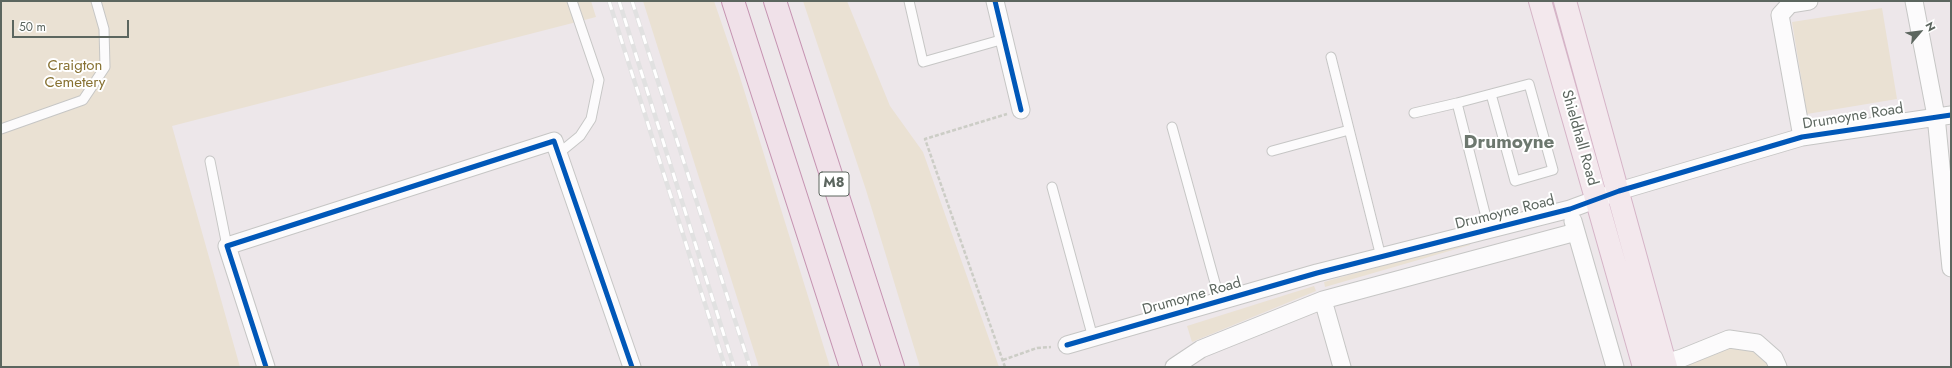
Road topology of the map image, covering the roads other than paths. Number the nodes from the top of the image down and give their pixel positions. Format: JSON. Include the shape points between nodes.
{"nodes":[{"id":1,"x":96,"y":1,"type":"edge"},
{"id":2,"x":572,"y":1,"type":"edge"},
{"id":3,"x":775,"y":1,"type":"edge"},
{"id":4,"x":909,"y":1,"type":"edge"},
{"id":5,"x":995,"y":1,"type":"edge"},
{"id":6,"x":1540,"y":1,"type":"edge"},
{"id":7,"x":1565,"y":1,"type":"edge"},
{"id":8,"x":1809,"y":1,"type":"edge"},
{"id":9,"x":1914,"y":1,"type":"edge"},
{"id":10,"x":734,"y":4,"type":"edge"},
{"id":11,"x":1004,"y":39,"type":"junction"},
{"id":12,"x":1331,"y":57,"type":"dead end"},
{"id":13,"x":1491,"y":94,"type":"junction"},
{"id":14,"x":1457,"y":103,"type":"junction"},
{"id":15,"x":1021,"y":110,"type":"road end"},
{"id":16,"x":1414,"y":113,"type":"dead end"},
{"id":17,"x":1943,"y":115,"type":"edge"},
{"id":18,"x":1172,"y":127,"type":"dead end"},
{"id":19,"x":1,"y":129,"type":"edge"},
{"id":20,"x":1349,"y":130,"type":"junction"},
{"id":21,"x":1802,"y":137,"type":"junction"},
{"id":22,"x":1272,"y":151,"type":"dead end"},
{"id":23,"x":558,"y":154,"type":"junction"},
{"id":24,"x":210,"y":161,"type":"dead end"},
{"id":25,"x":1052,"y":187,"type":"dead end"},
{"id":26,"x":1619,"y":191,"type":"junction"},
{"id":27,"x":1597,"y":198,"type":"junction"},
{"id":28,"x":1570,"y":209,"type":"junction"},
{"id":29,"x":1489,"y":229,"type":"junction"},
{"id":30,"x":1576,"y":232,"type":"junction"},
{"id":31,"x":226,"y":246,"type":"junction"},
{"id":32,"x":1382,"y":257,"type":"junction"},
{"id":33,"x":1951,"y":268,"type":"edge"},
{"id":34,"x":1323,"y":300,"type":"junction"},
{"id":35,"x":1220,"y":301,"type":"junction"},
{"id":36,"x":1092,"y":338,"type":"junction"},
{"id":37,"x":1067,"y":345,"type":"road end"},
{"id":38,"x":1666,"y":365,"type":"edge"},
{"id":39,"x":266,"y":367,"type":"edge"},
{"id":40,"x":632,"y":367,"type":"edge"},
{"id":41,"x":851,"y":367,"type":"edge"},
{"id":42,"x":893,"y":367,"type":"edge"},
{"id":43,"x":1174,"y":367,"type":"edge"},
{"id":44,"x":1342,"y":367,"type":"edge"},
{"id":45,"x":1615,"y":367,"type":"edge"},
{"id":46,"x":1644,"y":367,"type":"edge"},
{"id":47,"x":1778,"y":367,"type":"edge"}],
"edges":[{"from":1,"to":19,"type":"lane","via":[[104,30],[105,67],[83,100]]},
{"from":2,"to":23,"type":"lane","via":[[599,80],[591,119],[580,136]]},
{"from":3,"to":42,"type":"highway","number":"M8"},
{"from":4,"to":11,"type":"lane","via":[[924,62]]},
{"from":5,"to":11,"type":"street"},
{"from":6,"to":27,"type":"main road","name":"Shieldhall Road"},
{"from":7,"to":26,"type":"main road","name":"Shieldhall Road"},
{"from":8,"to":21,"type":"street","via":[[1790,4],[1780,15]]},
{"from":9,"to":17,"type":"street"},
{"from":10,"to":41,"type":"highway","number":"M8"},
{"from":11,"to":15,"type":"street"},
{"from":12,"to":20,"type":"lane"},
{"from":13,"to":13,"type":"lane","via":[[1529,84],[1554,170],[1515,181]]},
{"from":13,"to":14,"type":"lane"},
{"from":14,"to":16,"type":"lane"},
{"from":14,"to":29,"type":"lane"},
{"from":17,"to":21,"type":"street","name":"Drumoyne Road"},
{"from":17,"to":33,"type":"street"},
{"from":18,"to":35,"type":"lane"},
{"from":20,"to":22,"type":"lane"},
{"from":20,"to":32,"type":"lane"},
{"from":21,"to":26,"type":"street","name":"Drumoyne Road"},
{"from":23,"to":31,"type":"street","via":[[554,141]]},
{"from":23,"to":40,"type":"street"},
{"from":24,"to":31,"type":"lane"},
{"from":25,"to":36,"type":"lane"},
{"from":26,"to":27,"type":"street","name":"Drumoyne Road"},
{"from":26,"to":38,"type":"main road","name":"Shieldhall Road"},
{"from":27,"to":28,"type":"street","name":"Drumoyne Road"},
{"from":27,"to":46,"type":"main road","name":"Shieldhall Road"},
{"from":28,"to":29,"type":"street","name":"Drumoyne Road"},
{"from":28,"to":30,"type":"street"},
{"from":29,"to":32,"type":"street","name":"Drumoyne Road"},
{"from":30,"to":34,"type":"street"},
{"from":30,"to":45,"type":"street"},
{"from":31,"to":39,"type":"street"},
{"from":32,"to":35,"type":"street","name":"Drumoyne Road"},
{"from":34,"to":43,"type":"street","via":[[1201,349]]},
{"from":34,"to":44,"type":"street"},
{"from":35,"to":36,"type":"street","name":"Drumoyne Road"},
{"from":36,"to":37,"type":"street","name":"Drumoyne Road"},
{"from":38,"to":47,"type":"street","via":[[1729,340],[1757,344],[1774,358]]}]}
